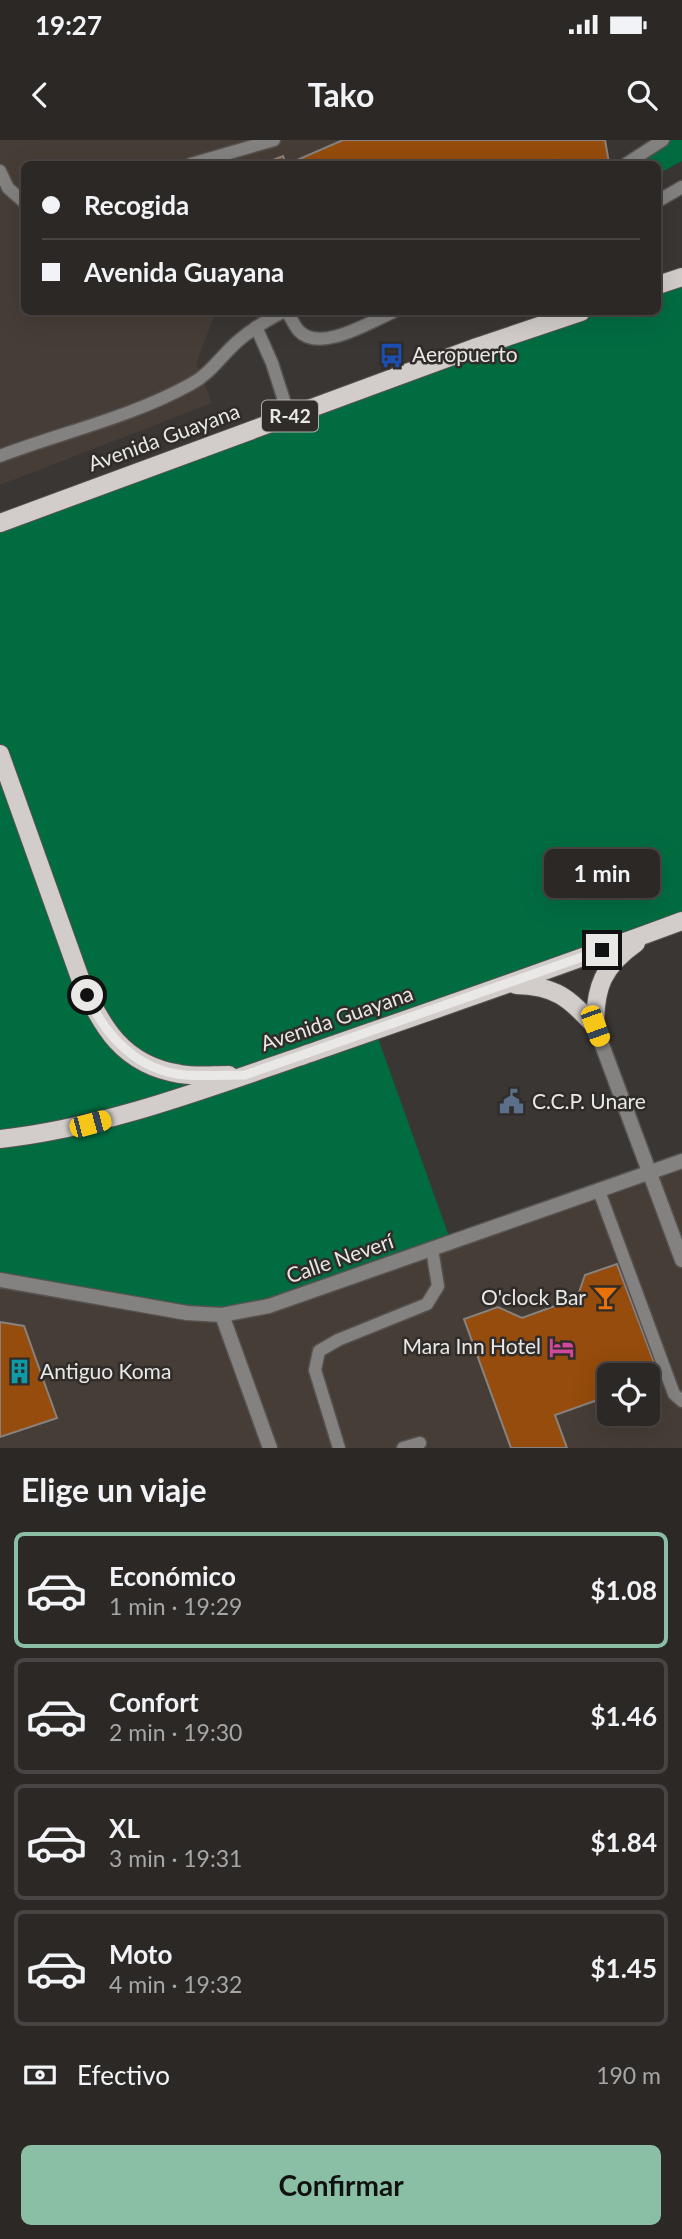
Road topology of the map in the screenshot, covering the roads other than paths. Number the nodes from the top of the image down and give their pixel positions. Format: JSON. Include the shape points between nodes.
{"nodes":[{"id":1,"x":274,"y":140,"type":"edge"},
{"id":2,"x":663,"y":140,"type":"edge"},
{"id":3,"x":201,"y":161,"type":"edge"},
{"id":4,"x":631,"y":161,"type":"edge"},
{"id":5,"x":0,"y":171,"type":"edge"},
{"id":6,"x":682,"y":187,"type":"edge"},
{"id":7,"x":21,"y":199,"type":"edge"},
{"id":8,"x":661,"y":199,"type":"edge"},
{"id":9,"x":682,"y":279,"type":"edge"},
{"id":10,"x":661,"y":284,"type":"edge"},
{"id":11,"x":279,"y":315,"type":"edge"},
{"id":12,"x":287,"y":315,"type":"edge"},
{"id":13,"x":386,"y":315,"type":"edge"},
{"id":14,"x":573,"y":315,"type":"edge"},
{"id":15,"x":256,"y":327,"type":"junction"},
{"id":16,"x":289,"y":416,"type":"junction"},
{"id":17,"x":0,"y":456,"type":"edge"},
{"id":18,"x":35,"y":510,"type":"junction"},
{"id":19,"x":0,"y":523,"type":"edge"},
{"id":20,"x":0,"y":537,"type":"edge"},
{"id":21,"x":0,"y":754,"type":"edge"},
{"id":22,"x":682,"y":921,"type":"edge"},
{"id":23,"x":651,"y":933,"type":"junction"},
{"id":24,"x":505,"y":985,"type":"junction"},
{"id":25,"x":595,"y":1026,"type":"junction"},
{"id":26,"x":245,"y":1075,"type":"junction"},
{"id":27,"x":0,"y":1139,"type":"edge"},
{"id":28,"x":682,"y":1161,"type":"edge"},
{"id":29,"x":650,"y":1173,"type":"junction"},
{"id":30,"x":599,"y":1191,"type":"junction"},
{"id":31,"x":432,"y":1249,"type":"junction"},
{"id":32,"x":682,"y":1260,"type":"edge"},
{"id":33,"x":0,"y":1280,"type":"edge"},
{"id":34,"x":222,"y":1315,"type":"junction"},
{"id":35,"x":682,"y":1401,"type":"edge"},
{"id":36,"x":420,"y":1443,"type":"dead end"},
{"id":37,"x":270,"y":1448,"type":"edge"},
{"id":38,"x":339,"y":1448,"type":"edge"},
{"id":39,"x":403,"y":1448,"type":"edge"}],
"edges":[{"from":1,"to":3,"type":"lane"},
{"from":2,"to":4,"type":"lane"},
{"from":5,"to":7,"type":"lane","via":[[8,188]]},
{"from":6,"to":8,"type":"lane"},
{"from":9,"to":10,"type":"main road"},
{"from":11,"to":15,"type":"lane"},
{"from":12,"to":13,"type":"lane","via":[[312,339],[335,337]]},
{"from":14,"to":16,"type":"main road","name":"Avenida Guayana","number":"R-42"},
{"from":15,"to":16,"type":"lane"},
{"from":15,"to":17,"type":"lane","via":[[192,384],[142,407]]},
{"from":16,"to":18,"type":"main road","name":"Avenida Guayana","number":"R-42"},
{"from":18,"to":19,"type":"main road","name":"Avenida Guayana","number":"R-42"},
{"from":18,"to":20,"type":"main road"},
{"from":21,"to":26,"type":"main road","via":[[80,978],[112,1038],[154,1068],[182,1075]]},
{"from":22,"to":23,"type":"main road","name":"Avenida Guayana"},
{"from":23,"to":24,"type":"main road","name":"Avenida Guayana"},
{"from":23,"to":25,"type":"main road","via":[[608,968],[595,1003]]},
{"from":24,"to":25,"type":"main road","via":[[539,985],[558,992]]},
{"from":24,"to":26,"type":"main road","name":"Avenida Guayana"},
{"from":25,"to":29,"type":"street"},
{"from":26,"to":27,"type":"main road","name":"Avenida Guayana","via":[[90,1124]]},
{"from":28,"to":29,"type":"street","name":"Calle Neverí"},
{"from":29,"to":30,"type":"street","name":"Calle Neverí"},
{"from":29,"to":32,"type":"street"},
{"from":30,"to":31,"type":"street","name":"Calle Neverí"},
{"from":30,"to":35,"type":"lane","via":[[674,1394]]},
{"from":31,"to":34,"type":"street","name":"Calle Neverí","via":[[269,1306]]},
{"from":31,"to":38,"type":"lane","via":[[438,1286],[427,1304],[319,1351],[315,1370]]},
{"from":33,"to":34,"type":"street","name":"Calle Neverí"},
{"from":34,"to":37,"type":"street"},
{"from":36,"to":39,"type":"lane"}]}
